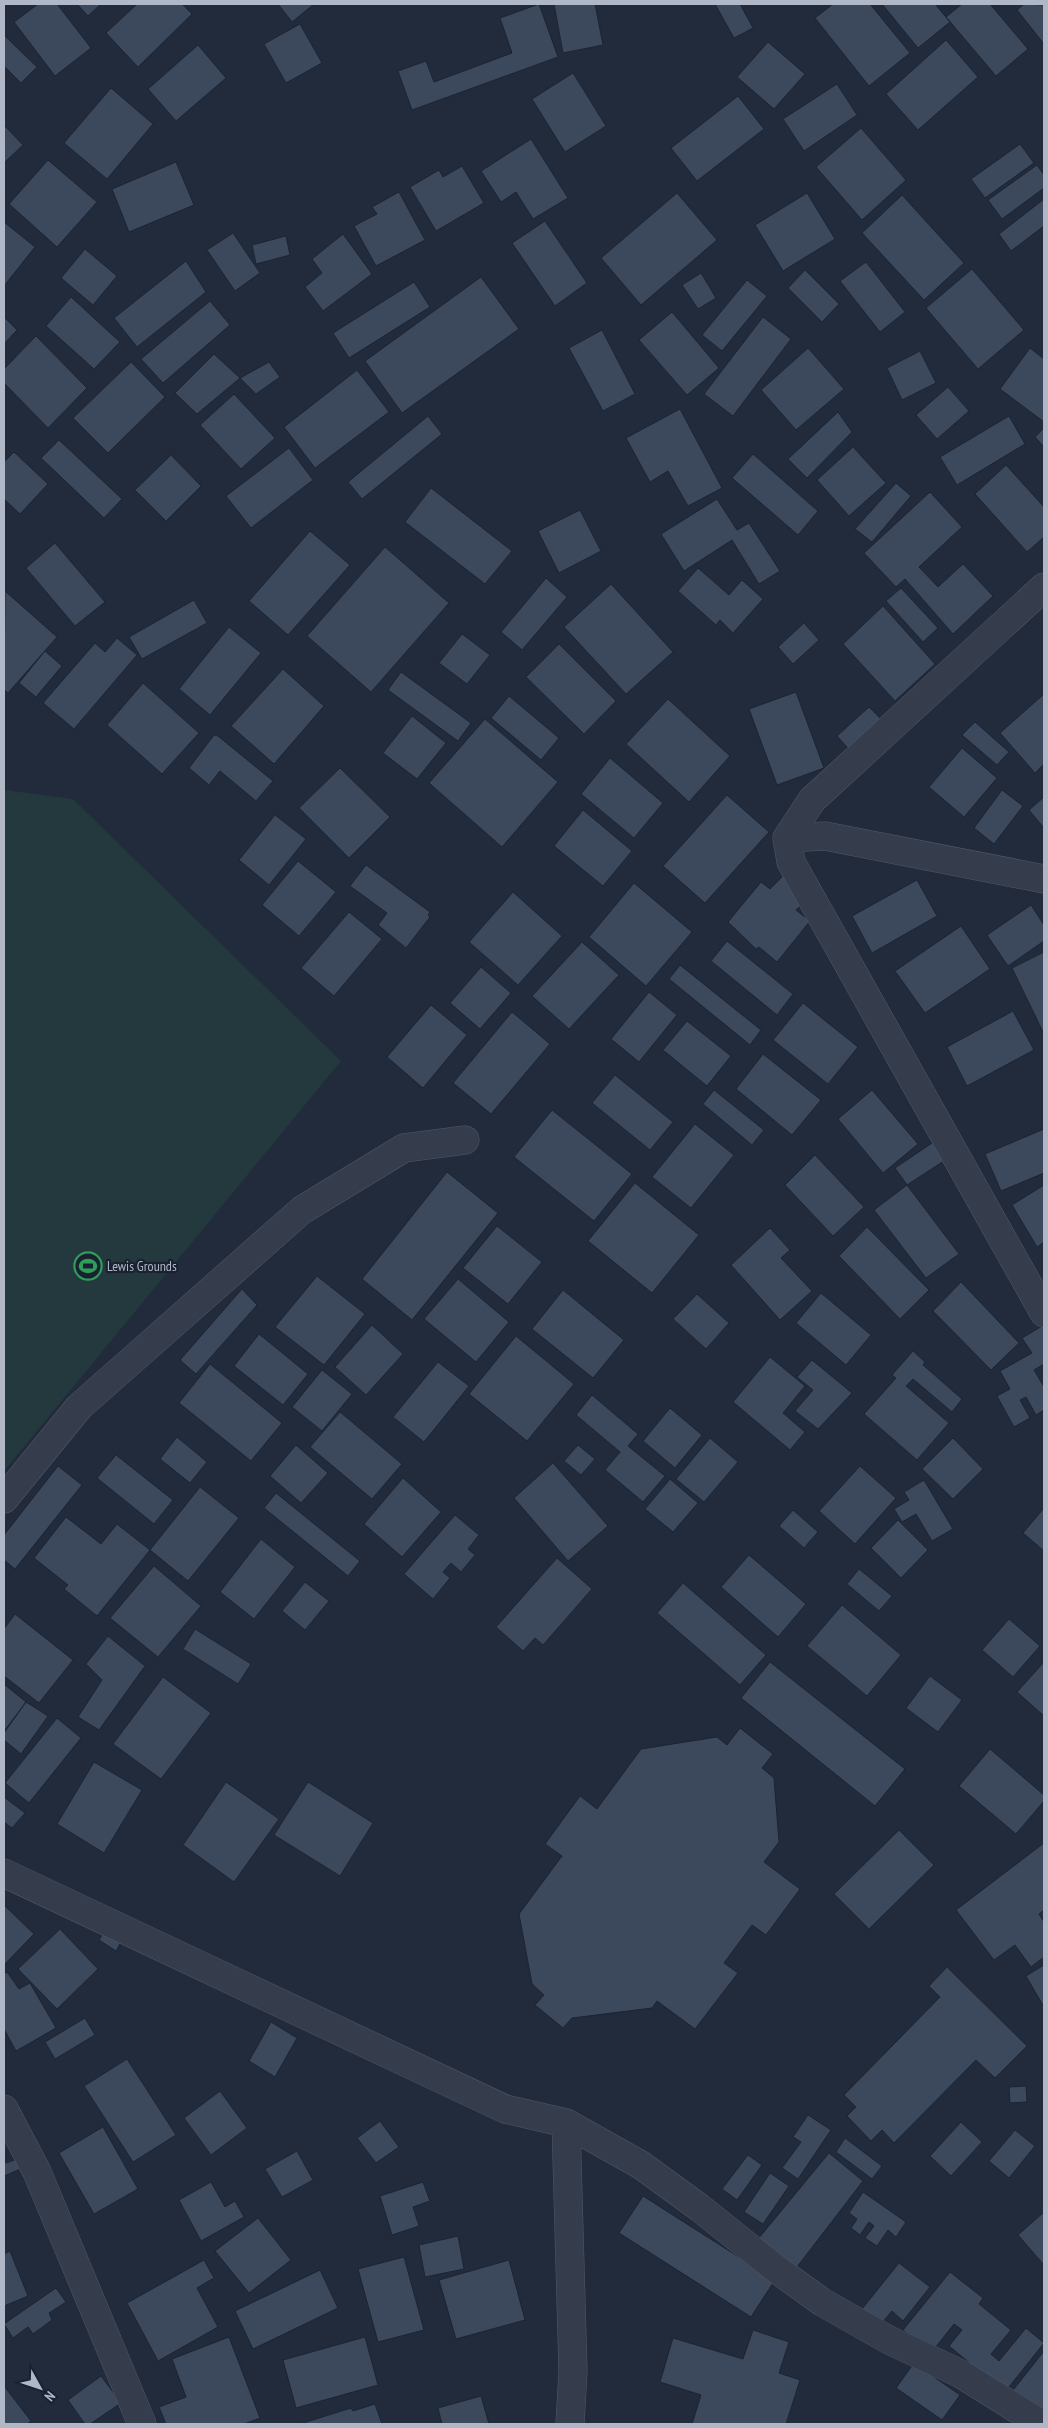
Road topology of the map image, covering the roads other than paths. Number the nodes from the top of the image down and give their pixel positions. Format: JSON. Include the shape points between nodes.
{"nodes":[{"id":1,"x":1044,"y":587,"type":"edge"},
{"id":2,"x":787,"y":838,"type":"junction"},
{"id":3,"x":1044,"y":879,"type":"edge"},
{"id":4,"x":465,"y":1140,"type":"dead end"},
{"id":5,"x":1044,"y":1313,"type":"edge"},
{"id":6,"x":4,"y":1499,"type":"edge"},
{"id":7,"x":4,"y":1873,"type":"edge"},
{"id":8,"x":4,"y":2108,"type":"edge"},
{"id":9,"x":566,"y":2123,"type":"junction"},
{"id":10,"x":142,"y":2424,"type":"edge"},
{"id":11,"x":570,"y":2424,"type":"edge"},
{"id":12,"x":1041,"y":2424,"type":"edge"}],
"edges":[{"from":1,"to":2,"type":"street","via":[[812,800]]},
{"from":2,"to":3,"type":"street","via":[[825,836]]},
{"from":2,"to":5,"type":"street","via":[[791,862]]},
{"from":4,"to":6,"type":"street","via":[[404,1148],[302,1210],[79,1407]]},
{"from":7,"to":9,"type":"street","via":[[505,2109]]},
{"from":8,"to":10,"type":"street","via":[[37,2172]]},
{"from":9,"to":11,"type":"street","via":[[573,2371]]},
{"from":9,"to":12,"type":"street","via":[[666,2182],[822,2302],[889,2340],[961,2374]]}]}
